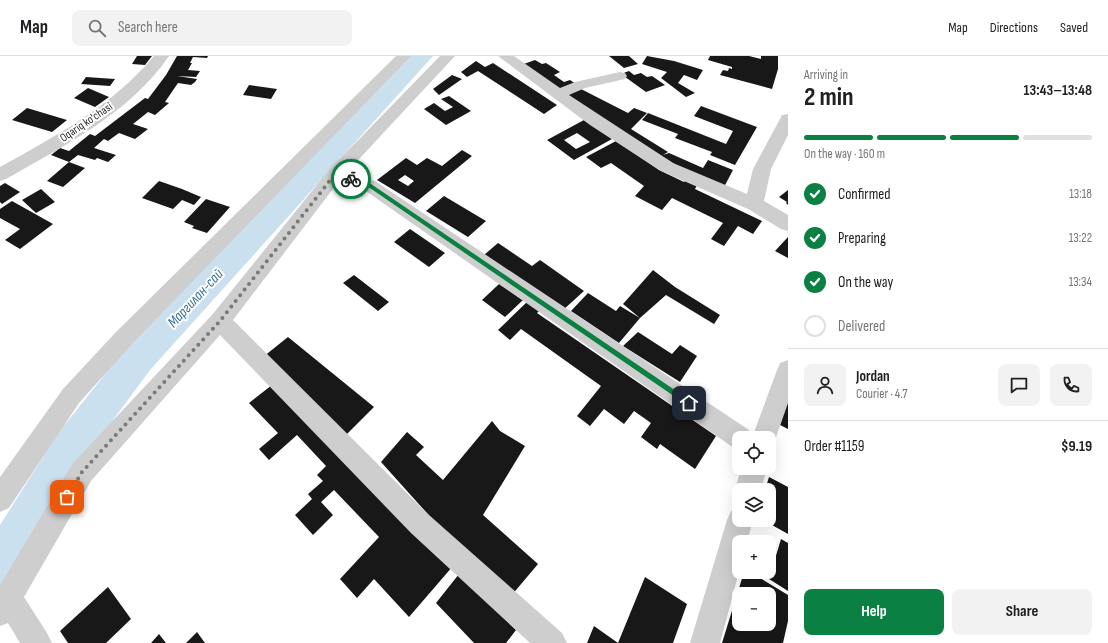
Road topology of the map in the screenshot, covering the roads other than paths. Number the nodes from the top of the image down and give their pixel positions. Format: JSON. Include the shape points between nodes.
{"nodes":[{"id":1,"x":162,"y":56,"type":"edge"},
{"id":2,"x":404,"y":56,"type":"edge"},
{"id":3,"x":448,"y":56,"type":"edge"},
{"id":4,"x":505,"y":56,"type":"edge"},
{"id":5,"x":620,"y":76,"type":"dead end"},
{"id":6,"x":558,"y":94,"type":"junction"},
{"id":7,"x":788,"y":119,"type":"edge"},
{"id":8,"x":335,"y":174,"type":"junction"},
{"id":9,"x":0,"y":175,"type":"edge"},
{"id":10,"x":754,"y":204,"type":"junction"},
{"id":11,"x":788,"y":224,"type":"edge"},
{"id":12,"x":220,"y":321,"type":"junction"},
{"id":13,"x":788,"y":370,"type":"edge"},
{"id":14,"x":766,"y":431,"type":"edge"},
{"id":15,"x":732,"y":433,"type":"edge"},
{"id":16,"x":0,"y":499,"type":"edge"},
{"id":17,"x":738,"y":527,"type":"edge"},
{"id":18,"x":4,"y":605,"type":"edge"},
{"id":19,"x":37,"y":643,"type":"edge"},
{"id":20,"x":552,"y":643,"type":"edge"},
{"id":21,"x":705,"y":643,"type":"edge"}],
"edges":[{"from":1,"to":9,"type":"street","name":"Oqariq ko'chasi","via":[[134,88],[90,122]]},
{"from":2,"to":16,"type":"street","via":[[124,338],[71,396]]},
{"from":3,"to":8,"type":"street"},
{"from":4,"to":6,"type":"street"},
{"from":5,"to":6,"type":"street","via":[[580,85]]},
{"from":6,"to":10,"type":"street","via":[[667,167]]},
{"from":7,"to":10,"type":"street","via":[[762,169]]},
{"from":8,"to":12,"type":"street"},
{"from":8,"to":15,"type":"street","via":[[369,185]]},
{"from":10,"to":11,"type":"street"},
{"from":12,"to":18,"type":"street","via":[[82,472]]},
{"from":12,"to":20,"type":"street","via":[[420,524]]},
{"from":13,"to":14,"type":"street"},
{"from":17,"to":21,"type":"street"},
{"from":18,"to":19,"type":"street"}]}
